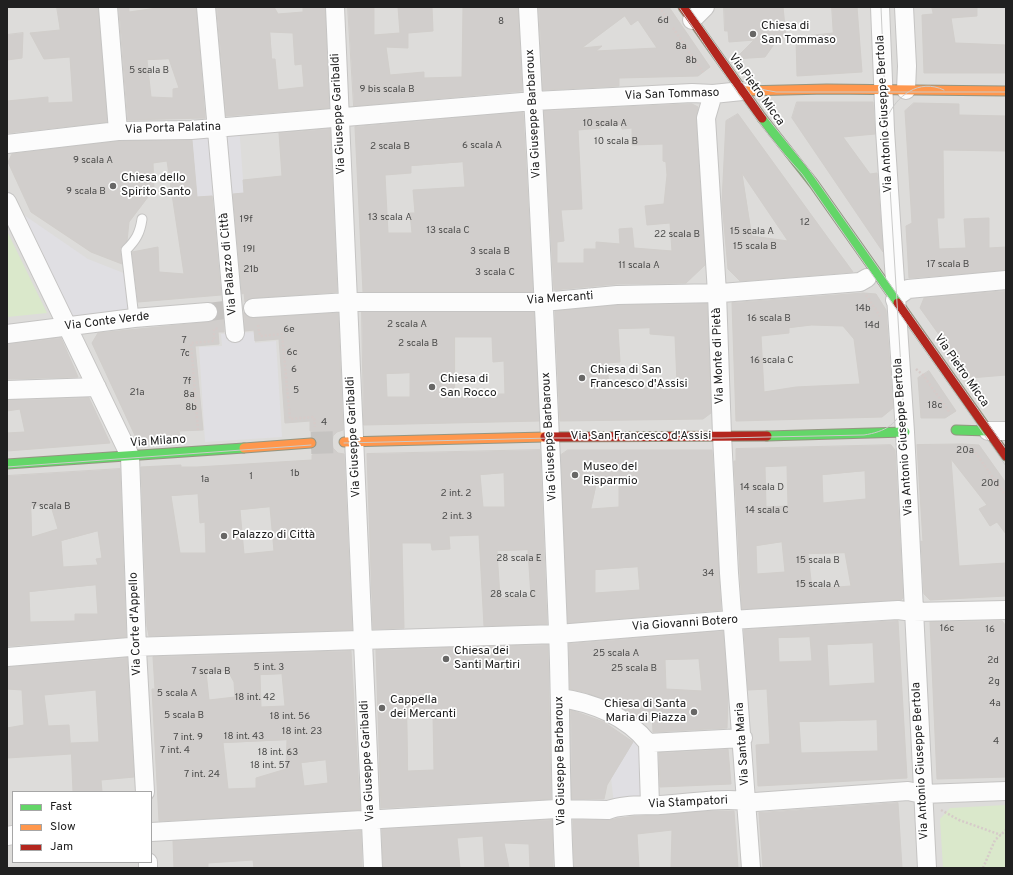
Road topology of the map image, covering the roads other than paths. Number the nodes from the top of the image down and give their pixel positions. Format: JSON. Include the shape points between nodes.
{"nodes":[{"id":1,"x":108,"y":7,"type":"edge"},
{"id":2,"x":206,"y":7,"type":"edge"},
{"id":3,"x":335,"y":7,"type":"edge"},
{"id":4,"x":528,"y":7,"type":"edge"},
{"id":5,"x":705,"y":7,"type":"edge"},
{"id":6,"x":880,"y":7,"type":"edge"},
{"id":7,"x":904,"y":7,"type":"edge"},
{"id":8,"x":688,"y":14,"type":"edge"},
{"id":9,"x":884,"y":90,"type":"junction"},
{"id":10,"x":906,"y":90,"type":"junction"},
{"id":11,"x":742,"y":91,"type":"junction"},
{"id":12,"x":1006,"y":91,"type":"edge"},
{"id":13,"x":713,"y":94,"type":"junction"},
{"id":14,"x":534,"y":100,"type":"junction"},
{"id":15,"x":340,"y":117,"type":"junction"},
{"id":16,"x":217,"y":127,"type":"junction"},
{"id":17,"x":118,"y":131,"type":"junction"},
{"id":18,"x":7,"y":144,"type":"edge"},
{"id":19,"x":814,"y":184,"type":"junction"},
{"id":20,"x":7,"y":202,"type":"edge"},
{"id":21,"x":821,"y":209,"type":"dead end"},
{"id":22,"x":142,"y":219,"type":"dead end"},
{"id":23,"x":1006,"y":280,"type":"edge"},
{"id":24,"x":864,"y":281,"type":"joint"},
{"id":25,"x":717,"y":293,"type":"junction"},
{"id":26,"x":895,"y":300,"type":"junction"},
{"id":27,"x":348,"y":302,"type":"junction"},
{"id":28,"x":543,"y":302,"type":"junction"},
{"id":29,"x":236,"y":312,"type":"junction"},
{"id":30,"x":134,"y":318,"type":"junction"},
{"id":31,"x":68,"y":326,"type":"junction"},
{"id":32,"x":235,"y":333,"type":"dead end"},
{"id":33,"x":7,"y":334,"type":"edge"},
{"id":34,"x":97,"y":386,"type":"junction"},
{"id":35,"x":7,"y":390,"type":"edge"},
{"id":36,"x":956,"y":430,"type":"dead end"},
{"id":37,"x":997,"y":431,"type":"edge"},
{"id":38,"x":905,"y":432,"type":"junction"},
{"id":39,"x":550,"y":437,"type":"junction"},
{"id":40,"x":722,"y":437,"type":"junction"},
{"id":41,"x":349,"y":441,"type":"junction"},
{"id":42,"x":311,"y":443,"type":"tunnel mouth"},
{"id":43,"x":130,"y":456,"type":"junction"},
{"id":44,"x":1006,"y":456,"type":"edge"},
{"id":45,"x":7,"y":464,"type":"edge"},
{"id":46,"x":1006,"y":610,"type":"edge"},
{"id":47,"x":913,"y":612,"type":"junction"},
{"id":48,"x":734,"y":620,"type":"junction"},
{"id":49,"x":558,"y":634,"type":"junction"},
{"id":50,"x":363,"y":639,"type":"junction"},
{"id":51,"x":137,"y":647,"type":"junction"},
{"id":52,"x":7,"y":657,"type":"edge"},
{"id":53,"x":560,"y":698,"type":"junction"},
{"id":54,"x":743,"y":738,"type":"junction"},
{"id":55,"x":648,"y":743,"type":"junction"},
{"id":56,"x":145,"y":791,"type":"edge"},
{"id":57,"x":1006,"y":791,"type":"edge"},
{"id":58,"x":922,"y":794,"type":"junction"},
{"id":59,"x":746,"y":800,"type":"junction"},
{"id":60,"x":650,"y":805,"type":"junction"},
{"id":61,"x":561,"y":810,"type":"junction"},
{"id":62,"x":371,"y":820,"type":"junction"},
{"id":63,"x":152,"y":832,"type":"edge"},
{"id":64,"x":373,"y":868,"type":"edge"},
{"id":65,"x":564,"y":868,"type":"edge"},
{"id":66,"x":752,"y":868,"type":"edge"},
{"id":67,"x":927,"y":868,"type":"edge"}],
"edges":[{"from":1,"to":17,"type":"street"},
{"from":2,"to":16,"type":"street"},
{"from":3,"to":15,"type":"street","name":"Via Giuseppe Garibaldi"},
{"from":4,"to":14,"type":"street","name":"Via Giuseppe Barbaroux"},
{"from":5,"to":8,"type":"street"},
{"from":6,"to":9,"type":"street","name":"Via Antonio Giuseppe Bertola"},
{"from":7,"to":10,"type":"street","name":"Via Antonio Giuseppe Bertola"},
{"from":8,"to":11,"type":"street","name":"Via Pietro Micca"},
{"from":9,"to":10,"type":"street","name":"Via San Tommaso"},
{"from":9,"to":11,"type":"street","name":"Via San Tommaso"},
{"from":9,"to":26,"type":"street","name":"Via Antonio Giuseppe Bertola"},
{"from":10,"to":12,"type":"street","name":"Via San Tommaso"},
{"from":11,"to":13,"type":"street","name":"Via San Tommaso"},
{"from":11,"to":19,"type":"street","name":"Via Pietro Micca"},
{"from":13,"to":14,"type":"street","name":"Via San Tommaso"},
{"from":13,"to":25,"type":"street","name":"Via Monte di Pietà","via":[[706,118]]},
{"from":14,"to":15,"type":"street","name":"Via San Tommaso"},
{"from":14,"to":28,"type":"street","name":"Via Giuseppe Barbaroux"},
{"from":15,"to":16,"type":"street","name":"Via Porta Palatina"},
{"from":15,"to":27,"type":"street","name":"Via Giuseppe Garibaldi"},
{"from":16,"to":17,"type":"street","name":"Via Porta Palatina"},
{"from":16,"to":29,"type":"street","name":"Via Palazzo di Città"},
{"from":17,"to":18,"type":"street","name":"Via Porta Palatina"},
{"from":19,"to":21,"type":"street","name":"Via Pietro Micca"},
{"from":19,"to":26,"type":"street","name":"Via Pietro Micca"},
{"from":20,"to":31,"type":"street"},
{"from":22,"to":30,"type":"lane","via":[[136,240],[126,250]]},
{"from":23,"to":26,"type":"street","via":[[908,289]]},
{"from":24,"to":25,"type":"street","name":"Via Mercanti"},
{"from":24,"to":26,"type":"street","name":"Via Pietro Micca"},
{"from":25,"to":28,"type":"street","name":"Via Mercanti","via":[[628,295]]},
{"from":25,"to":40,"type":"street","name":"Via Monte di Pietà"},
{"from":26,"to":37,"type":"street","name":"Via Pietro Micca"},
{"from":26,"to":38,"type":"street","name":"Via Antonio Giuseppe Bertola"},
{"from":27,"to":28,"type":"street","name":"Via Mercanti"},
{"from":27,"to":29,"type":"street","name":"Via Mercanti"},
{"from":27,"to":41,"type":"street","name":"Via Giuseppe Garibaldi"},
{"from":28,"to":39,"type":"street","name":"Via Giuseppe Barbaroux"},
{"from":29,"to":30,"type":"street","name":"Via Conte Verde"},
{"from":29,"to":32,"type":"street","name":"Via Palazzo di Città"},
{"from":30,"to":31,"type":"street","name":"Via Conte Verde"},
{"from":31,"to":33,"type":"street","name":"Via Conte Verde"},
{"from":31,"to":34,"type":"street"},
{"from":34,"to":35,"type":"street"},
{"from":34,"to":43,"type":"street"},
{"from":36,"to":37,"type":"street"},
{"from":37,"to":44,"type":"street","name":"Via Pietro Micca"},
{"from":38,"to":40,"type":"street","name":"Via San Francesco d'Assisi"},
{"from":38,"to":47,"type":"street","name":"Via Antonio Giuseppe Bertola"},
{"from":39,"to":40,"type":"street","name":"Via San Francesco d'Assisi"},
{"from":39,"to":41,"type":"street","name":"Via San Francesco d'Assisi"},
{"from":39,"to":49,"type":"street","name":"Via Giuseppe Barbaroux"},
{"from":40,"to":48,"type":"street","name":"Via Monte di Pietà"},
{"from":41,"to":50,"type":"street","name":"Via Giuseppe Garibaldi"},
{"from":42,"to":43,"type":"street","name":"Via Milano"},
{"from":43,"to":45,"type":"street","name":"Via Milano"},
{"from":43,"to":51,"type":"street","name":"Via Corte d'Appello"},
{"from":46,"to":47,"type":"street","name":"Via Giovanni Botero"},
{"from":47,"to":48,"type":"street","name":"Via Giovanni Botero","via":[[898,610]]},
{"from":47,"to":58,"type":"street","name":"Via Antonio Giuseppe Bertola"},
{"from":48,"to":49,"type":"street","name":"Via Giovanni Botero"},
{"from":48,"to":54,"type":"street","name":"Via Santa Maria"},
{"from":49,"to":50,"type":"street","name":"Via Giovanni Botero"},
{"from":49,"to":53,"type":"street","name":"Via Giuseppe Barbaroux"},
{"from":50,"to":51,"type":"street","name":"Via Giovanni Botero"},
{"from":50,"to":62,"type":"street","name":"Via Giuseppe Garibaldi"},
{"from":51,"to":52,"type":"street","name":"Via Giovanni Botero"},
{"from":51,"to":56,"type":"street","name":"Via Corte d'Appello"},
{"from":53,"to":55,"type":"street","via":[[596,707],[639,732]]},
{"from":53,"to":61,"type":"street","name":"Via Giuseppe Barbaroux"},
{"from":54,"to":55,"type":"street"},
{"from":54,"to":59,"type":"street","name":"Via Santa Maria"},
{"from":55,"to":60,"type":"street"},
{"from":57,"to":58,"type":"street","name":"Via Stampatori"},
{"from":58,"to":59,"type":"street","name":"Via Stampatori","via":[[908,791],[754,802]]},
{"from":58,"to":67,"type":"street","name":"Via Antonio Giuseppe Bertola"},
{"from":59,"to":60,"type":"street","name":"Via Stampatori"},
{"from":59,"to":66,"type":"street","name":"Via Santa Maria"},
{"from":60,"to":61,"type":"street","name":"Via Stampatori","via":[[614,807],[608,810]]},
{"from":61,"to":62,"type":"street","name":"Via Stampatori"},
{"from":61,"to":65,"type":"street","name":"Via Giuseppe Barbaroux"},
{"from":62,"to":63,"type":"street","name":"Via Stampatori"},
{"from":62,"to":64,"type":"street","name":"Via Giuseppe Garibaldi"}]}
